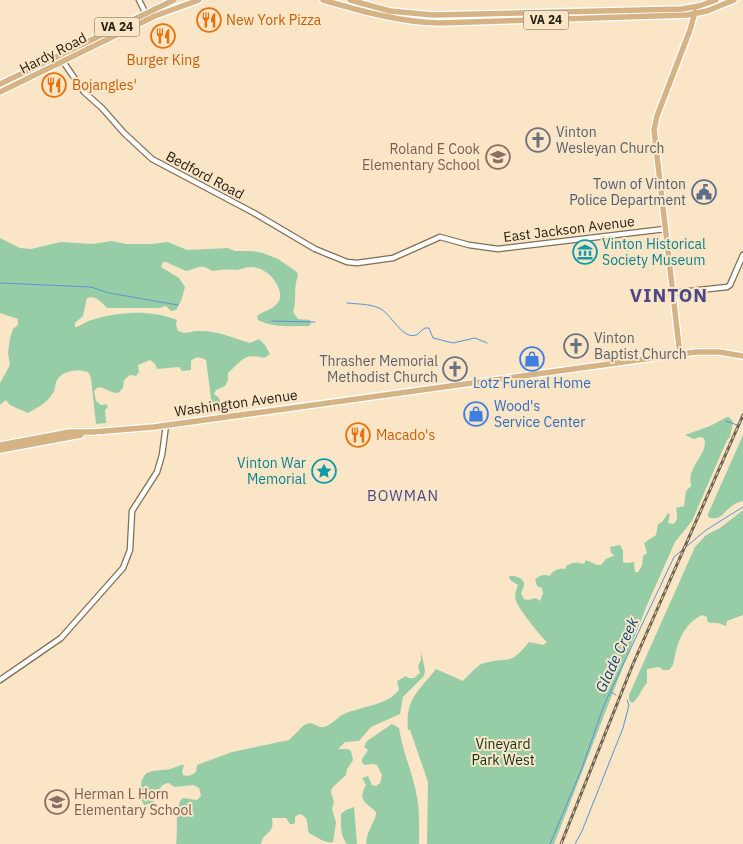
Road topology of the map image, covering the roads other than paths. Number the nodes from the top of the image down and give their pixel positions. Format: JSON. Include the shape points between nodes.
{"nodes":[{"id":1,"x":139,"y":0,"type":"edge"},
{"id":2,"x":174,"y":0,"type":"edge"},
{"id":3,"x":199,"y":0,"type":"edge"},
{"id":4,"x":322,"y":0,"type":"edge"},
{"id":5,"x":350,"y":0,"type":"edge"},
{"id":6,"x":716,"y":0,"type":"edge"},
{"id":7,"x":734,"y":0,"type":"edge"},
{"id":8,"x":694,"y":8,"type":"junction"},
{"id":9,"x":146,"y":13,"type":"junction"},
{"id":10,"x":695,"y":15,"type":"junction"},
{"id":11,"x":149,"y":20,"type":"junction"},
{"id":12,"x":59,"y":55,"type":"junction"},
{"id":13,"x":63,"y":61,"type":"junction"},
{"id":14,"x":0,"y":84,"type":"edge"},
{"id":15,"x":0,"y":92,"type":"edge"},
{"id":16,"x":281,"y":229,"type":"joint"},
{"id":17,"x":665,"y":229,"type":"junction"},
{"id":18,"x":743,"y":255,"type":"edge"},
{"id":19,"x":672,"y":293,"type":"junction"},
{"id":20,"x":680,"y":355,"type":"junction"},
{"id":21,"x":743,"y":356,"type":"edge"},
{"id":22,"x":166,"y":425,"type":"junction"},
{"id":23,"x":93,"y":432,"type":"junction"},
{"id":24,"x":0,"y":445,"type":"edge"},
{"id":25,"x":0,"y":450,"type":"edge"},
{"id":26,"x":0,"y":680,"type":"edge"}],
"edges":[{"from":1,"to":9,"type":"street"},
{"from":2,"to":9,"type":"main road","name":"Hardy Road","number":"VA 24"},
{"from":3,"to":11,"type":"main road","name":"Hardy Road","number":"VA 24"},
{"from":4,"to":10,"type":"main road","number":"VA 24","via":[[397,19],[439,23]]},
{"from":5,"to":8,"type":"main road","number":"VA 24","via":[[400,12],[433,15]]},
{"from":6,"to":8,"type":"main road","number":"VA 24"},
{"from":7,"to":10,"type":"main road","number":"VA 24"},
{"from":8,"to":10,"type":"main road"},
{"from":9,"to":11,"type":"street"},
{"from":9,"to":12,"type":"main road","name":"Hardy Road","number":"VA 24"},
{"from":10,"to":17,"type":"main road","via":[[654,126]]},
{"from":11,"to":13,"type":"main road","name":"Hardy Road","number":"VA 24"},
{"from":12,"to":13,"type":"street","name":"Bedford Road"},
{"from":12,"to":14,"type":"main road","name":"Hardy Road","number":"VA 24"},
{"from":13,"to":15,"type":"main road","name":"Hardy Road","number":"VA 24"},
{"from":13,"to":16,"type":"street","name":"Bedford Road","via":[[84,92],[152,159]]},
{"from":16,"to":17,"type":"street","name":"East Jackson Avenue","via":[[322,253],[357,263],[393,258],[440,237],[498,249]]},
{"from":17,"to":19,"type":"main road"},
{"from":18,"to":19,"type":"street","via":[[727,287]]},
{"from":19,"to":20,"type":"main road"},
{"from":20,"to":21,"type":"main road","name":"Washington Avenue","via":[[709,352]]},
{"from":20,"to":22,"type":"main road","name":"Washington Avenue"},
{"from":22,"to":23,"type":"main road","name":"Washington Avenue"},
{"from":22,"to":26,"type":"street","via":[[157,472],[132,511],[130,550],[123,568],[62,638]]},
{"from":23,"to":24,"type":"main road","name":"Washington Avenue","via":[[70,432]]},
{"from":23,"to":25,"type":"main road","name":"Washington Avenue"}]}
